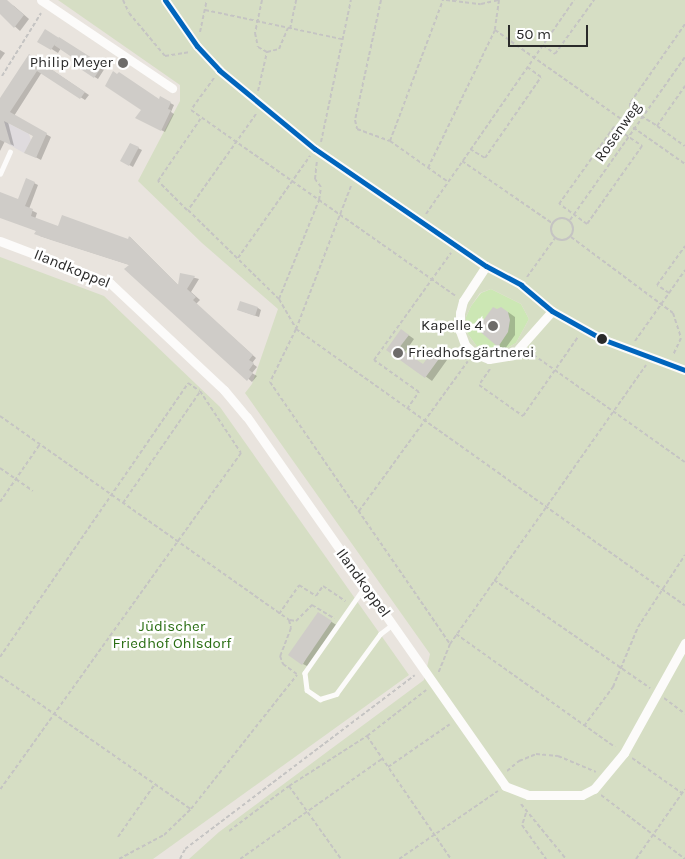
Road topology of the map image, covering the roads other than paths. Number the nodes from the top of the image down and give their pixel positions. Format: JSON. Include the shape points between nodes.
{"nodes":[{"id":1,"x":165,"y":0,"type":"edge"},
{"id":2,"x":44,"y":2,"type":"edge"},
{"id":3,"x":172,"y":88,"type":"dead end"},
{"id":4,"x":10,"y":152,"type":"dead end"},
{"id":5,"x":0,"y":174,"type":"edge"},
{"id":6,"x":0,"y":241,"type":"edge"},
{"id":7,"x":486,"y":266,"type":"junction"},
{"id":8,"x":552,"y":311,"type":"junction"},
{"id":9,"x":685,"y":370,"type":"edge"},
{"id":10,"x":365,"y":586,"type":"junction"},
{"id":11,"x":392,"y":624,"type":"junction"},
{"id":12,"x":685,"y":643,"type":"edge"}],
"edges":[{"from":1,"to":7,"type":"street","via":[[194,49],[259,104],[317,150]]},
{"from":2,"to":3,"type":"street"},
{"from":4,"to":5,"type":"lane"},
{"from":6,"to":10,"type":"street","name":"Ilandkoppel","via":[[110,283],[164,332],[234,400]]},
{"from":7,"to":8,"type":"street","via":[[521,285]]},
{"from":7,"to":8,"type":"street","via":[[463,301],[460,331],[465,345],[474,353],[496,359],[513,355]]},
{"from":8,"to":9,"type":"street","via":[[584,329]]},
{"from":10,"to":11,"type":"street","name":"Ilandkoppel"},
{"from":10,"to":11,"type":"lane","via":[[305,673],[305,685],[310,694],[324,699],[333,696],[380,634]]},
{"from":11,"to":12,"type":"street","name":"Ilandkoppel","via":[[506,784],[528,795],[582,795],[594,789],[624,753]]}]}
